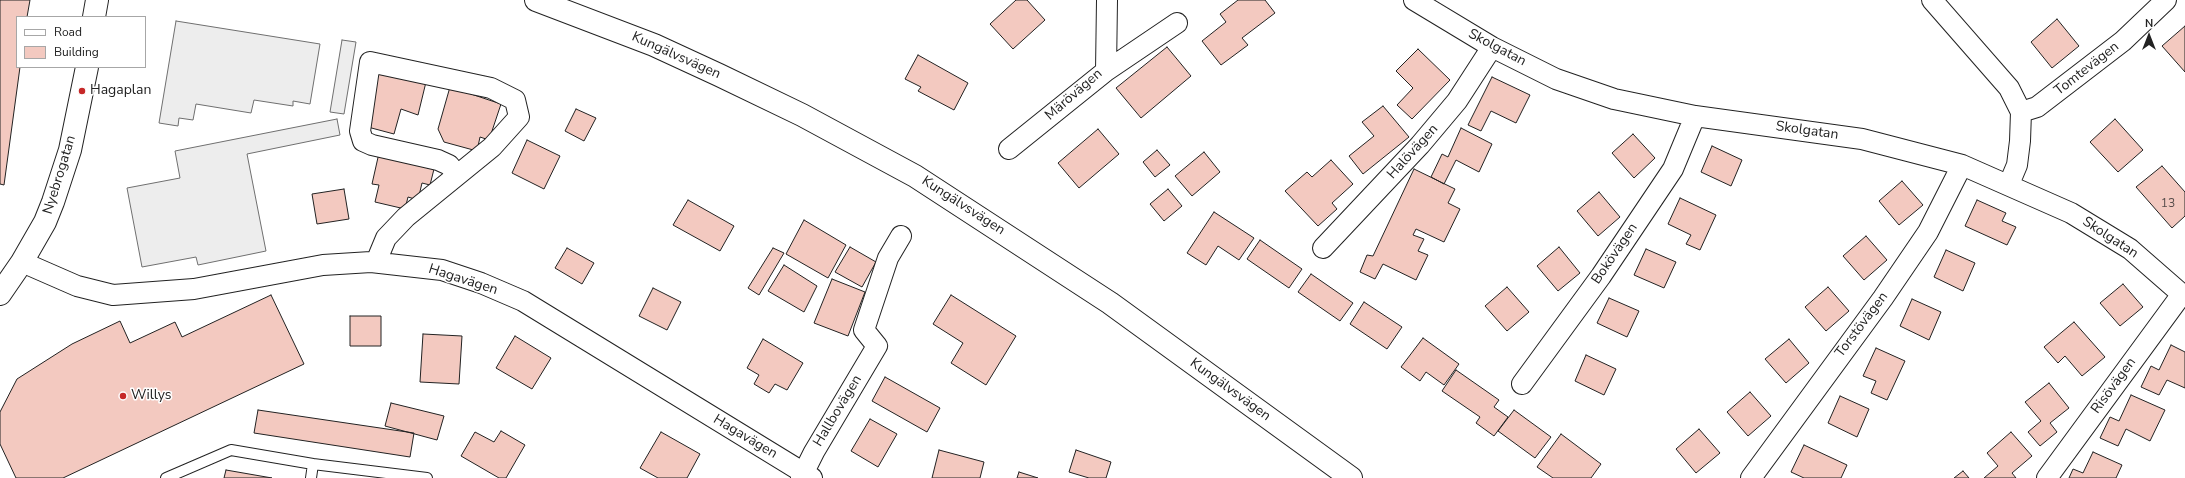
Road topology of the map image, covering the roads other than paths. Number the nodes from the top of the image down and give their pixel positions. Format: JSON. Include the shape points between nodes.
{"nodes":[{"id":1,"x":97,"y":0,"type":"edge"},
{"id":2,"x":536,"y":0,"type":"edge"},
{"id":3,"x":1107,"y":0,"type":"edge"},
{"id":4,"x":1414,"y":0,"type":"edge"},
{"id":5,"x":1932,"y":0,"type":"edge"},
{"id":6,"x":2166,"y":0,"type":"edge"},
{"id":7,"x":94,"y":16,"type":"edge"},
{"id":8,"x":1177,"y":23,"type":"dead end"},
{"id":9,"x":1492,"y":47,"type":"junction"},
{"id":10,"x":87,"y":68,"type":"edge"},
{"id":11,"x":1106,"y":71,"type":"junction"},
{"id":12,"x":2021,"y":112,"type":"junction"},
{"id":13,"x":1695,"y":116,"type":"junction"},
{"id":14,"x":1009,"y":149,"type":"dead end"},
{"id":15,"x":1962,"y":165,"type":"junction"},
{"id":16,"x":457,"y":175,"type":"junction"},
{"id":17,"x":2009,"y":184,"type":"junction"},
{"id":18,"x":901,"y":236,"type":"dead end"},
{"id":19,"x":1323,"y":248,"type":"dead end"},
{"id":20,"x":22,"y":262,"type":"junction"},
{"id":21,"x":376,"y":262,"type":"junction"},
{"id":22,"x":0,"y":294,"type":"edge"},
{"id":23,"x":2183,"y":295,"type":"edge"},
{"id":24,"x":1522,"y":384,"type":"dead end"},
{"id":25,"x":313,"y":464,"type":"junction"},
{"id":26,"x":805,"y":476,"type":"edge"},
{"id":27,"x":166,"y":478,"type":"edge"},
{"id":28,"x":311,"y":478,"type":"edge"},
{"id":29,"x":427,"y":478,"type":"edge"},
{"id":30,"x":1352,"y":478,"type":"edge"},
{"id":31,"x":1751,"y":478,"type":"edge"},
{"id":32,"x":2047,"y":478,"type":"edge"}],
"edges":[{"from":1,"to":7,"type":"main road"},
{"from":2,"to":30,"type":"main road","name":"Kungälvsvägen","via":[[654,45],[719,75],[802,115],[915,176],[1110,303]]},
{"from":3,"to":11,"type":"street","name":"Märövägen"},
{"from":4,"to":9,"type":"street","name":"Skolgatan"},
{"from":5,"to":12,"type":"street","via":[[2009,88]]},
{"from":6,"to":12,"type":"street","name":"Tomtevägen","via":[[2123,41],[2037,107]]},
{"from":8,"to":11,"type":"street"},
{"from":9,"to":13,"type":"street","name":"Skolgatan","via":[[1556,79],[1614,99]]},
{"from":9,"to":19,"type":"street","name":"Halövägen","via":[[1456,102],[1420,145]]},
{"from":10,"to":20,"type":"main road","name":"Nyebrogatan","via":[[61,181],[45,222]]},
{"from":11,"to":14,"type":"street","name":"Märövägen"},
{"from":12,"to":17,"type":"street","via":[[2017,165]]},
{"from":13,"to":15,"type":"street","name":"Skolgatan","via":[[1862,139]]},
{"from":13,"to":24,"type":"street","name":"Bokövägen","via":[[1673,169],[1601,276]]},
{"from":15,"to":17,"type":"street","name":"Skolgatan"},
{"from":15,"to":31,"type":"street","name":"Torstövägen","via":[[1924,238]]},
{"from":16,"to":16,"type":"street","via":[[492,147],[519,117],[515,100],[491,88],[370,62],[360,131],[363,141],[438,160],[449,165]]},
{"from":16,"to":21,"type":"street","via":[[401,222],[386,238]]},
{"from":17,"to":23,"type":"street","name":"Skolgatan","via":[[2071,213],[2130,249]]},
{"from":18,"to":26,"type":"street","name":"Hallbovägen","via":[[888,258],[864,330],[876,346]]},
{"from":20,"to":21,"type":"street","name":"Hagavägen","via":[[77,286],[114,295],[194,289],[323,265]]},
{"from":20,"to":22,"type":"main road","name":"Nyebrogatan"},
{"from":21,"to":26,"type":"street","name":"Hagavägen","via":[[442,270],[523,301]]},
{"from":23,"to":32,"type":"street","name":"Risövägen"},
{"from":25,"to":27,"type":"lane","via":[[231,450]]},
{"from":25,"to":28,"type":"lane"},
{"from":25,"to":29,"type":"lane"}]}
